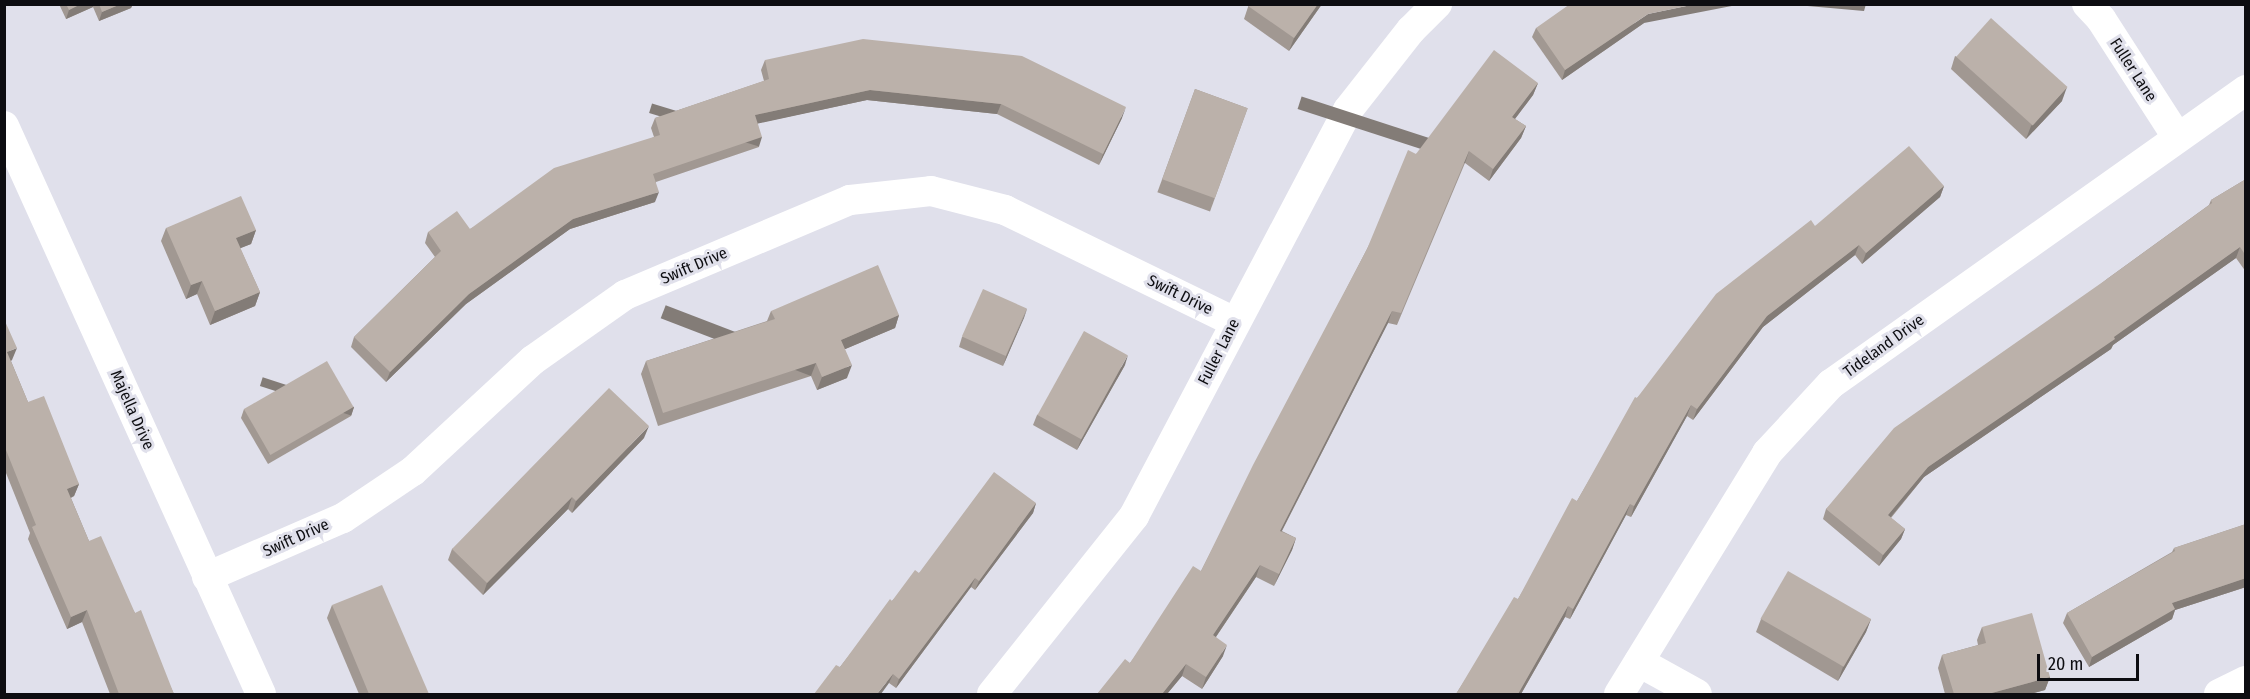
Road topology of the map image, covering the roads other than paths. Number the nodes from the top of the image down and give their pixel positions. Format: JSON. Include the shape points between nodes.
{"nodes":[{"id":1,"x":1437,"y":4,"type":"edge"},
{"id":2,"x":2087,"y":4,"type":"edge"},
{"id":3,"x":2246,"y":90,"type":"edge"},
{"id":4,"x":4,"y":126,"type":"edge"},
{"id":5,"x":2177,"y":137,"type":"junction"},
{"id":6,"x":1235,"y":322,"type":"junction"},
{"id":7,"x":207,"y":577,"type":"junction"},
{"id":8,"x":1639,"y":662,"type":"junction"},
{"id":9,"x":2246,"y":681,"type":"edge"},
{"id":10,"x":261,"y":694,"type":"edge"},
{"id":11,"x":992,"y":694,"type":"edge"},
{"id":12,"x":1619,"y":694,"type":"edge"},
{"id":13,"x":1697,"y":694,"type":"edge"},
{"id":14,"x":2218,"y":694,"type":"edge"}],
"edges":[{"from":1,"to":6,"type":"street","name":"Fuller Lane","via":[[1411,30],[1348,110]]},
{"from":2,"to":5,"type":"street","name":"Fuller Lane","via":[[2101,19]]},
{"from":3,"to":5,"type":"street","name":"Tideland Drive"},
{"from":4,"to":7,"type":"street","name":"Majella Drive"},
{"from":5,"to":8,"type":"street","name":"Tideland Drive","via":[[1831,384],[1767,453]]},
{"from":6,"to":7,"type":"street","name":"Swift Drive","via":[[1005,210],[931,191],[850,200],[625,295],[533,360],[413,471],[343,518]]},
{"from":6,"to":11,"type":"street","name":"Fuller Lane","via":[[1134,516]]},
{"from":7,"to":10,"type":"street","name":"Majella Drive"},
{"from":8,"to":12,"type":"street","name":"Tideland Drive"},
{"from":8,"to":13,"type":"street"},
{"from":9,"to":14,"type":"street"}]}
